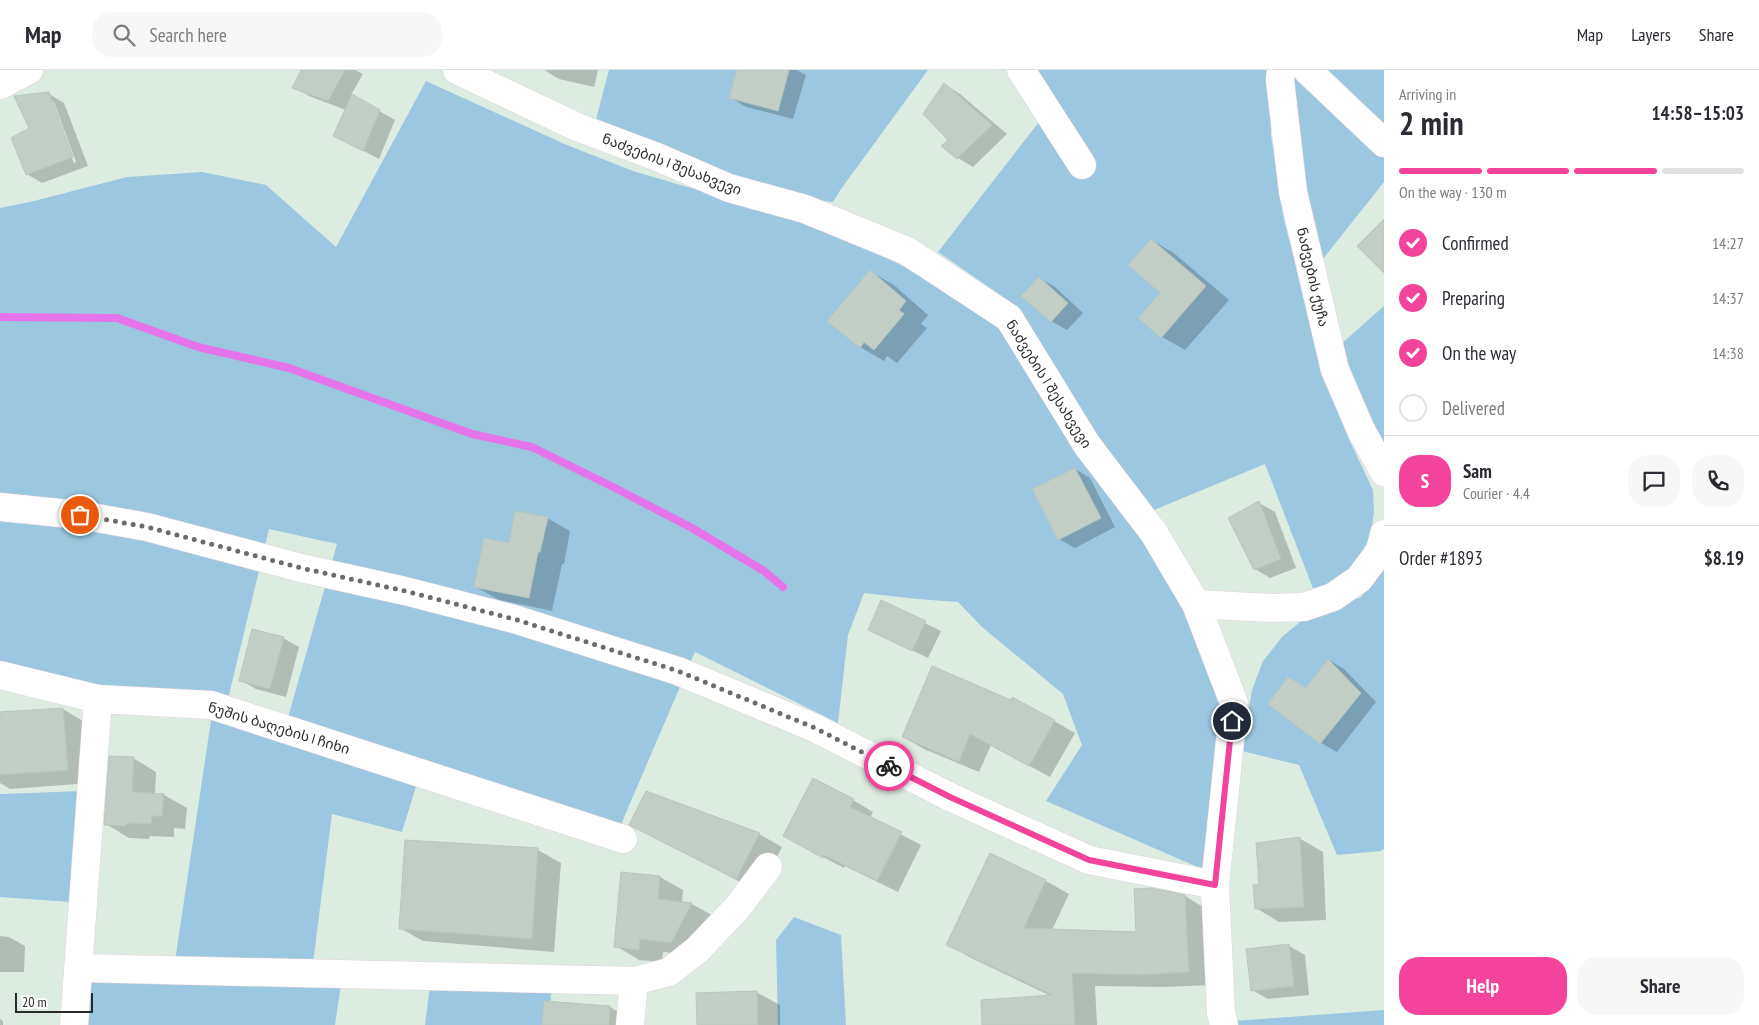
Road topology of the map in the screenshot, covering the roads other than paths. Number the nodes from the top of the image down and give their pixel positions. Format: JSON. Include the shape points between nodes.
{"nodes":[{"id":1,"x":29,"y":70,"type":"edge"},
{"id":2,"x":457,"y":70,"type":"edge"},
{"id":3,"x":1021,"y":70,"type":"edge"},
{"id":4,"x":1281,"y":70,"type":"edge"},
{"id":5,"x":1307,"y":70,"type":"edge"},
{"id":6,"x":0,"y":85,"type":"edge"},
{"id":7,"x":1384,"y":143,"type":"edge"},
{"id":8,"x":1082,"y":165,"type":"dead end"},
{"id":9,"x":1384,"y":472,"type":"edge"},
{"id":10,"x":0,"y":507,"type":"edge"},
{"id":11,"x":1384,"y":534,"type":"edge"},
{"id":12,"x":1196,"y":604,"type":"junction"},
{"id":13,"x":0,"y":675,"type":"edge"},
{"id":14,"x":98,"y":699,"type":"junction"},
{"id":15,"x":623,"y":839,"type":"dead end"},
{"id":16,"x":768,"y":867,"type":"dead end"},
{"id":17,"x":1215,"y":885,"type":"junction"},
{"id":18,"x":79,"y":968,"type":"junction"},
{"id":19,"x":634,"y":981,"type":"junction"},
{"id":20,"x":74,"y":1025,"type":"edge"},
{"id":21,"x":630,"y":1025,"type":"edge"},
{"id":22,"x":1224,"y":1025,"type":"edge"}],
"edges":[{"from":1,"to":6,"type":"street"},
{"from":2,"to":12,"type":"street","name":"ნაძვების I შესახვევი","via":[[577,127],[657,156],[729,188],[805,209],[908,251],[1009,318],[1087,445],[1154,533]]},
{"from":3,"to":8,"type":"street"},
{"from":4,"to":9,"type":"street","name":"ნაძვების ქუჩა","via":[[1293,192],[1335,370],[1361,430]]},
{"from":5,"to":7,"type":"street"},
{"from":10,"to":17,"type":"street","via":[[80,515],[147,527],[514,619],[678,671],[815,728],[950,797],[1089,860]]},
{"from":11,"to":12,"type":"street","via":[[1380,551],[1358,579],[1332,597],[1304,607]]},
{"from":12,"to":17,"type":"street","via":[[1234,702]]},
{"from":13,"to":14,"type":"street","name":"ნუშის ბაღების I ჩიხი"},
{"from":14,"to":15,"type":"street","name":"ნუშის ბაღების I ჩიხი","via":[[211,705]]},
{"from":14,"to":18,"type":"street"},
{"from":16,"to":19,"type":"street","via":[[737,908],[697,950],[669,972]]},
{"from":17,"to":22,"type":"street"},
{"from":18,"to":19,"type":"street"},
{"from":18,"to":20,"type":"street"},
{"from":19,"to":21,"type":"street"}]}
